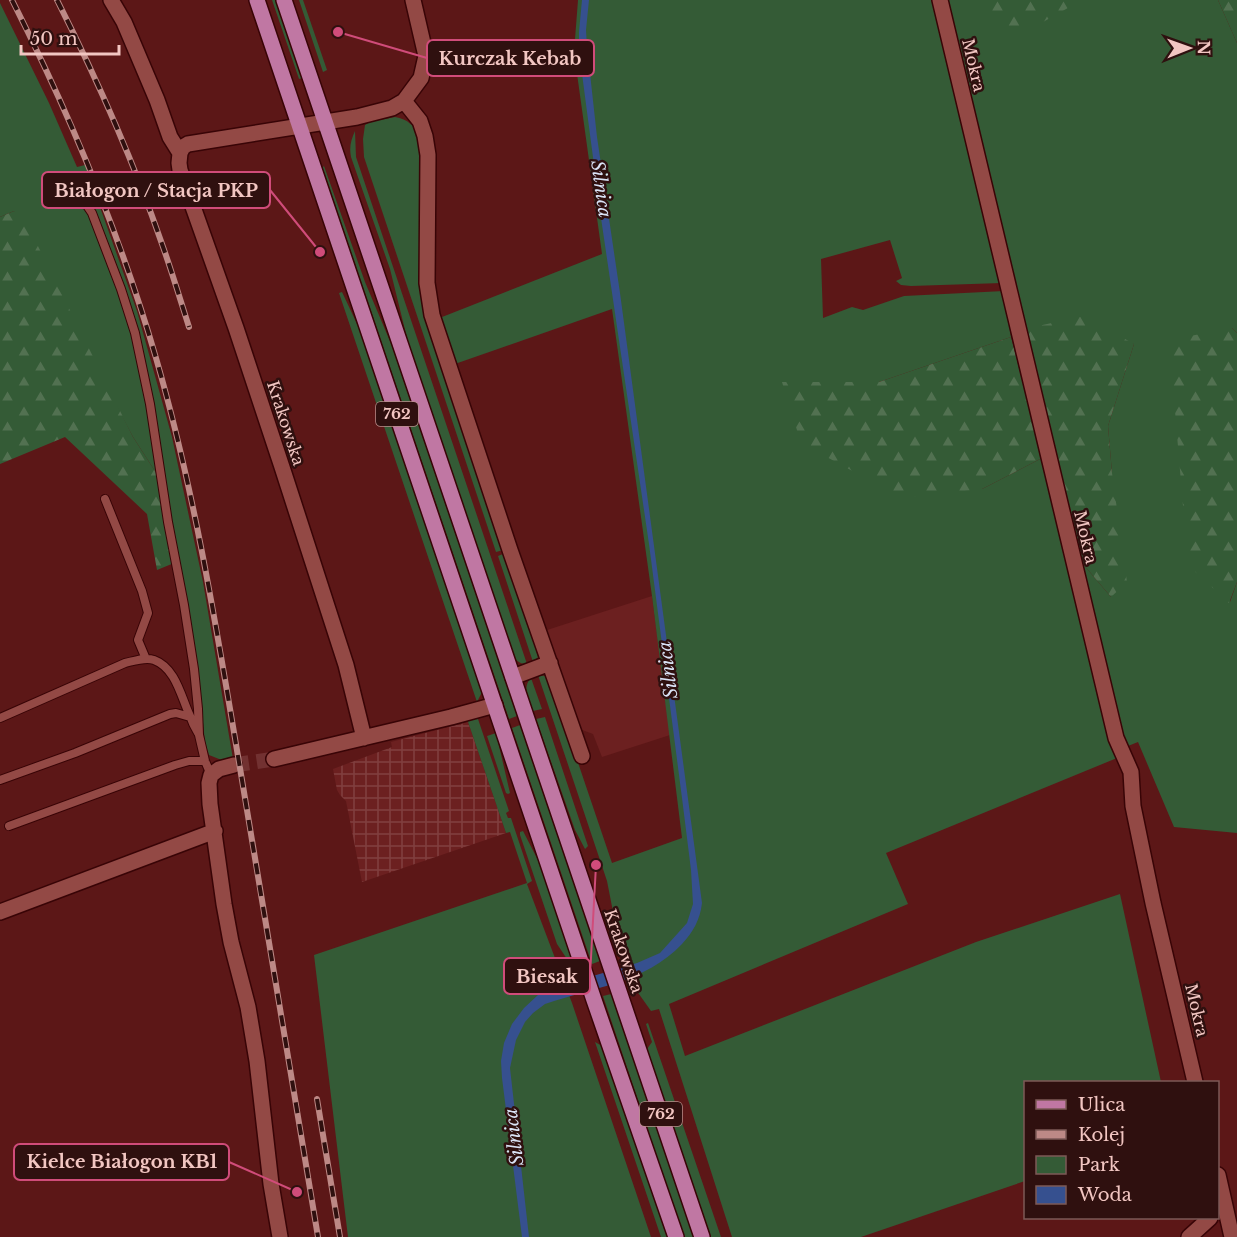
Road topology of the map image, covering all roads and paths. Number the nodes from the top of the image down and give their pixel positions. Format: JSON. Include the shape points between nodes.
{"nodes":[{"id":1,"x":111,"y":0,"type":"edge"},
{"id":2,"x":257,"y":0,"type":"edge"},
{"id":3,"x":284,"y":0,"type":"edge"},
{"id":4,"x":413,"y":0,"type":"edge"},
{"id":5,"x":940,"y":0,"type":"edge"},
{"id":6,"x":404,"y":101,"type":"junction"},
{"id":7,"x":325,"y":123,"type":"junction"},
{"id":8,"x":300,"y":127,"type":"junction"},
{"id":9,"x":180,"y":153,"type":"junction"},
{"id":10,"x":75,"y":188,"type":"dead end"},
{"id":11,"x":105,"y":499,"type":"dead end"},
{"id":12,"x":146,"y":659,"type":"junction"},
{"id":13,"x":550,"y":663,"type":"junction"},
{"id":14,"x":513,"y":677,"type":"junction"},
{"id":15,"x":495,"y":705,"type":"junction"},
{"id":16,"x":190,"y":717,"type":"junction"},
{"id":17,"x":0,"y":718,"type":"edge"},
{"id":18,"x":199,"y":735,"type":"junction"},
{"id":19,"x":364,"y":738,"type":"junction"},
{"id":20,"x":582,"y":756,"type":"dead end"},
{"id":21,"x":274,"y":759,"type":"tunnel mouth"},
{"id":22,"x":234,"y":765,"type":"tunnel mouth"},
{"id":23,"x":208,"y":768,"type":"junction"},
{"id":24,"x":0,"y":780,"type":"edge"},
{"id":25,"x":9,"y":826,"type":"dead end"},
{"id":26,"x":215,"y":831,"type":"junction"},
{"id":27,"x":0,"y":912,"type":"edge"},
{"id":28,"x":1195,"y":1081,"type":"edge"},
{"id":29,"x":1219,"y":1184,"type":"edge"},
{"id":30,"x":1222,"y":1213,"type":"edge"},
{"id":31,"x":1209,"y":1219,"type":"edge"},
{"id":32,"x":280,"y":1237,"type":"edge"},
{"id":33,"x":676,"y":1237,"type":"edge"},
{"id":34,"x":702,"y":1237,"type":"edge"},
{"id":35,"x":1189,"y":1237,"type":"edge"},
{"id":36,"x":1232,"y":1237,"type":"edge"}],
"edges":[{"from":1,"to":9,"type":"street","name":"Krakowska"},
{"from":2,"to":8,"type":"main road","number":"762"},
{"from":3,"to":7,"type":"main road","name":"Krakowska","number":"762"},
{"from":4,"to":6,"type":"street","via":[[426,56],[421,78]]},
{"from":5,"to":28,"type":"street","name":"Mokra","via":[[1113,727],[1131,772],[1133,806],[1150,891]]},
{"from":6,"to":7,"type":"street","via":[[392,108]]},
{"from":6,"to":13,"type":"street","via":[[420,121],[428,155],[427,283],[432,315]]},
{"from":7,"to":8,"type":"street"},
{"from":7,"to":14,"type":"main road","name":"Krakowska","number":"762"},
{"from":8,"to":9,"type":"street","via":[[188,144]]},
{"from":8,"to":15,"type":"main road","number":"762"},
{"from":9,"to":19,"type":"street","name":"Krakowska","via":[[180,170],[275,446],[346,666]]},
{"from":10,"to":18,"type":"lane","via":[[92,213],[135,333],[184,605]]},
{"from":11,"to":12,"type":"lane","via":[[148,613],[138,640]]},
{"from":12,"to":16,"type":"lane","via":[[170,671]]},
{"from":12,"to":17,"type":"lane","via":[[125,663]]},
{"from":13,"to":14,"type":"street"},
{"from":13,"to":20,"type":"street"},
{"from":14,"to":34,"type":"main road","name":"Krakowska","number":"762"},
{"from":15,"to":19,"type":"street"},
{"from":15,"to":33,"type":"main road","number":"762"},
{"from":16,"to":18,"type":"lane"},
{"from":16,"to":24,"type":"lane","via":[[170,714]]},
{"from":18,"to":23,"type":"lane"},
{"from":19,"to":21,"type":"street"},
{"from":22,"to":23,"type":"street"},
{"from":23,"to":25,"type":"lane","via":[[189,761],[175,765]]},
{"from":23,"to":26,"type":"street"},
{"from":26,"to":27,"type":"street"},
{"from":26,"to":32,"type":"street","via":[[229,933],[257,1061]]},
{"from":29,"to":30,"type":"street"},
{"from":30,"to":36,"type":"street"},
{"from":31,"to":35,"type":"street"}]}
